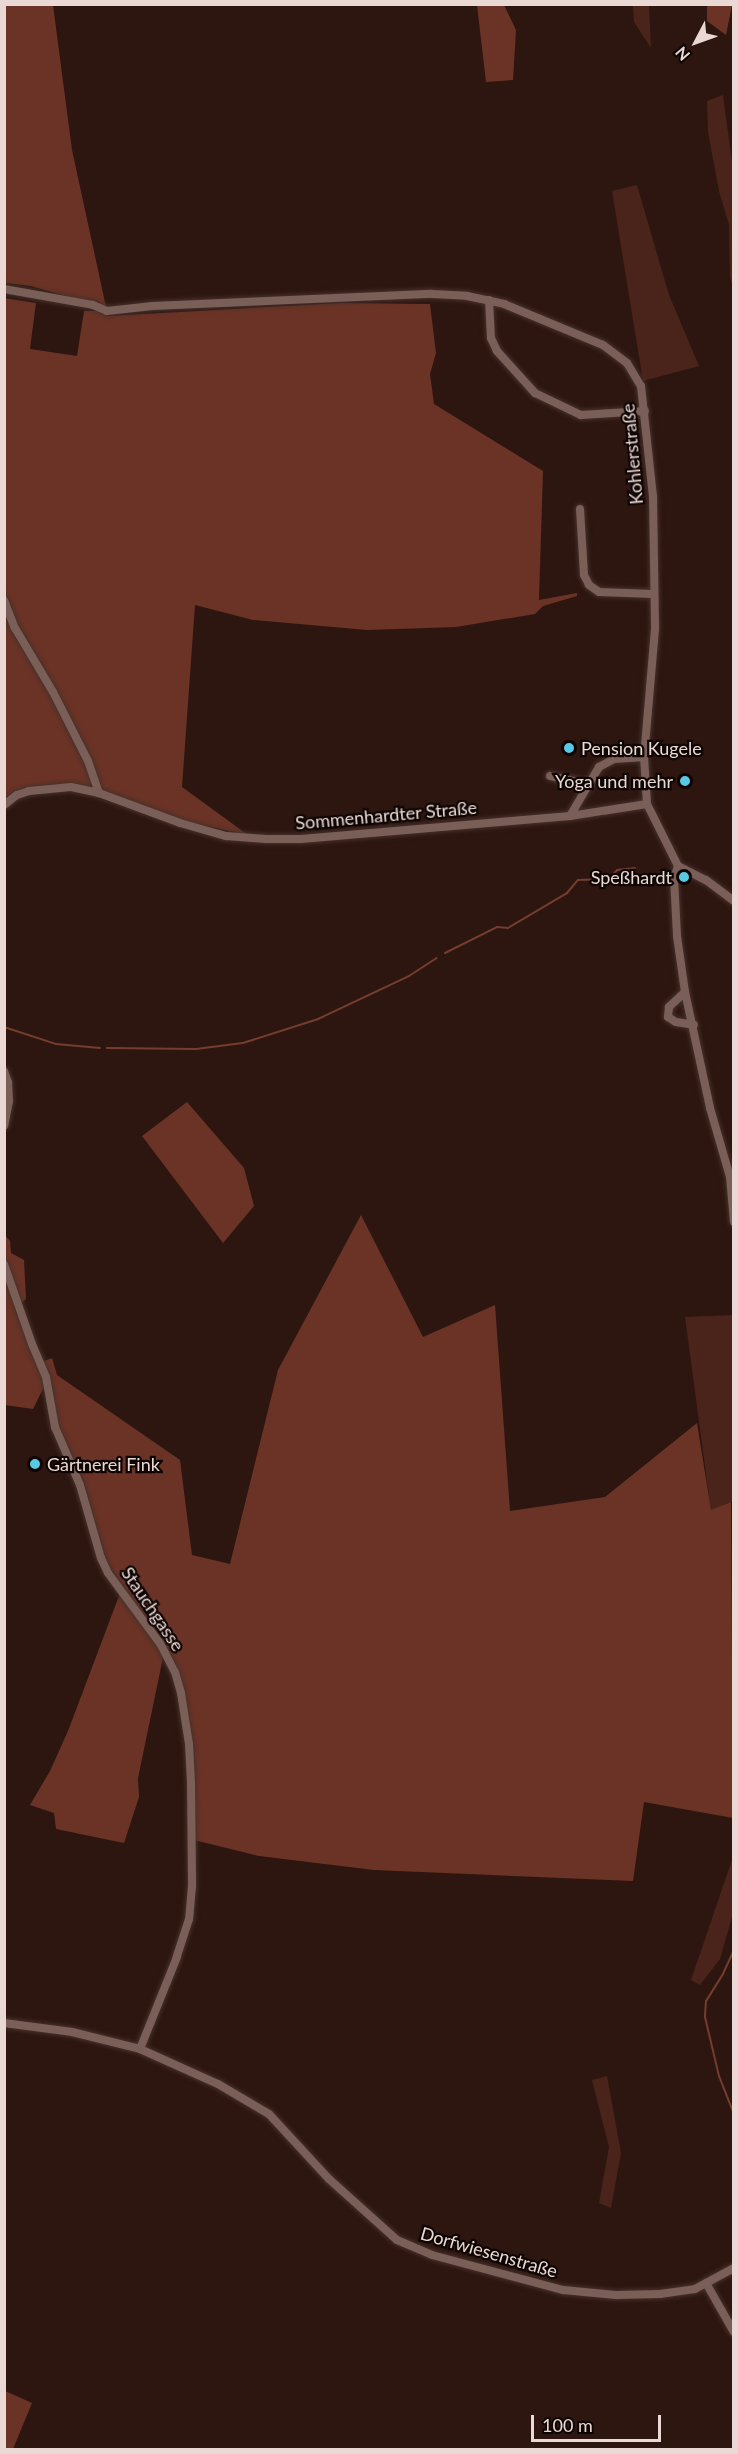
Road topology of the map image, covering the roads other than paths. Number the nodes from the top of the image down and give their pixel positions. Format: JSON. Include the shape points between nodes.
{"nodes":[{"id":1,"x":4,"y":289,"type":"edge"},
{"id":2,"x":489,"y":300,"type":"junction"},
{"id":3,"x":645,"y":411,"type":"junction"},
{"id":4,"x":580,"y":509,"type":"dead end"},
{"id":5,"x":653,"y":594,"type":"junction"},
{"id":6,"x":4,"y":600,"type":"edge"},
{"id":7,"x":644,"y":757,"type":"junction"},
{"id":8,"x":550,"y":776,"type":"dead end"},
{"id":9,"x":589,"y":784,"type":"junction"},
{"id":10,"x":99,"y":793,"type":"junction"},
{"id":11,"x":647,"y":804,"type":"junction"},
{"id":12,"x":4,"y":805,"type":"edge"},
{"id":13,"x":570,"y":816,"type":"junction"},
{"id":14,"x":678,"y":866,"type":"junction"},
{"id":15,"x":733,"y":900,"type":"edge"},
{"id":16,"x":685,"y":992,"type":"junction"},
{"id":17,"x":693,"y":1025,"type":"junction"},
{"id":18,"x":4,"y":1071,"type":"edge"},
{"id":19,"x":4,"y":1126,"type":"edge"},
{"id":20,"x":734,"y":1222,"type":"edge"},
{"id":21,"x":4,"y":1264,"type":"edge"},
{"id":22,"x":4,"y":2023,"type":"edge"},
{"id":23,"x":140,"y":2049,"type":"junction"},
{"id":24,"x":734,"y":2268,"type":"edge"},
{"id":25,"x":706,"y":2283,"type":"junction"},
{"id":26,"x":734,"y":2332,"type":"edge"}],
"edges":[{"from":1,"to":2,"type":"street","name":"Kohlerstraße","via":[[106,310],[432,294]]},
{"from":2,"to":3,"type":"street","name":"Kohlerstraße","via":[[603,345],[627,363],[641,386]]},
{"from":2,"to":3,"type":"street","via":[[491,338],[497,351],[535,393],[581,415]]},
{"from":3,"to":5,"type":"street","name":"Kohlerstraße","via":[[653,497]]},
{"from":4,"to":5,"type":"street","via":[[584,575],[589,585],[599,592]]},
{"from":5,"to":7,"type":"street","name":"Kohlerstraße","via":[[655,629]]},
{"from":6,"to":10,"type":"street","via":[[15,628],[88,760]]},
{"from":7,"to":9,"type":"street","via":[[614,759],[599,767]]},
{"from":7,"to":11,"type":"street","name":"Kohlerstraße"},
{"from":8,"to":9,"type":"street"},
{"from":9,"to":13,"type":"street"},
{"from":10,"to":12,"type":"street","name":"Sommenhardter Straße","via":[[49,787],[17,795]]},
{"from":10,"to":13,"type":"street","name":"Sommenhardter Straße","via":[[217,833],[266,839]]},
{"from":11,"to":13,"type":"street","name":"Sommenhardter Straße"},
{"from":11,"to":14,"type":"street"},
{"from":14,"to":15,"type":"street"},
{"from":14,"to":16,"type":"street","via":[[674,878],[677,936]]},
{"from":16,"to":17,"type":"street"},
{"from":16,"to":17,"type":"street","via":[[669,1007],[668,1017]]},
{"from":17,"to":20,"type":"street","via":[[710,1108],[730,1177]]},
{"from":18,"to":19,"type":"street","via":[[9,1082],[9,1101]]},
{"from":21,"to":23,"type":"street","name":"Stauchgasse","via":[[46,1377],[55,1427],[80,1485],[101,1558],[175,1672],[186,1724],[191,1782],[189,1919]]},
{"from":22,"to":23,"type":"street","name":"Dorfwiesenstraße","via":[[72,2032]]},
{"from":23,"to":25,"type":"street","name":"Dorfwiesenstraße","via":[[218,2084],[269,2114],[351,2201],[412,2248],[590,2294],[660,2294],[695,2289]]},
{"from":24,"to":25,"type":"street","name":"Dorfwiesenstraße"},
{"from":25,"to":26,"type":"street"}]}
